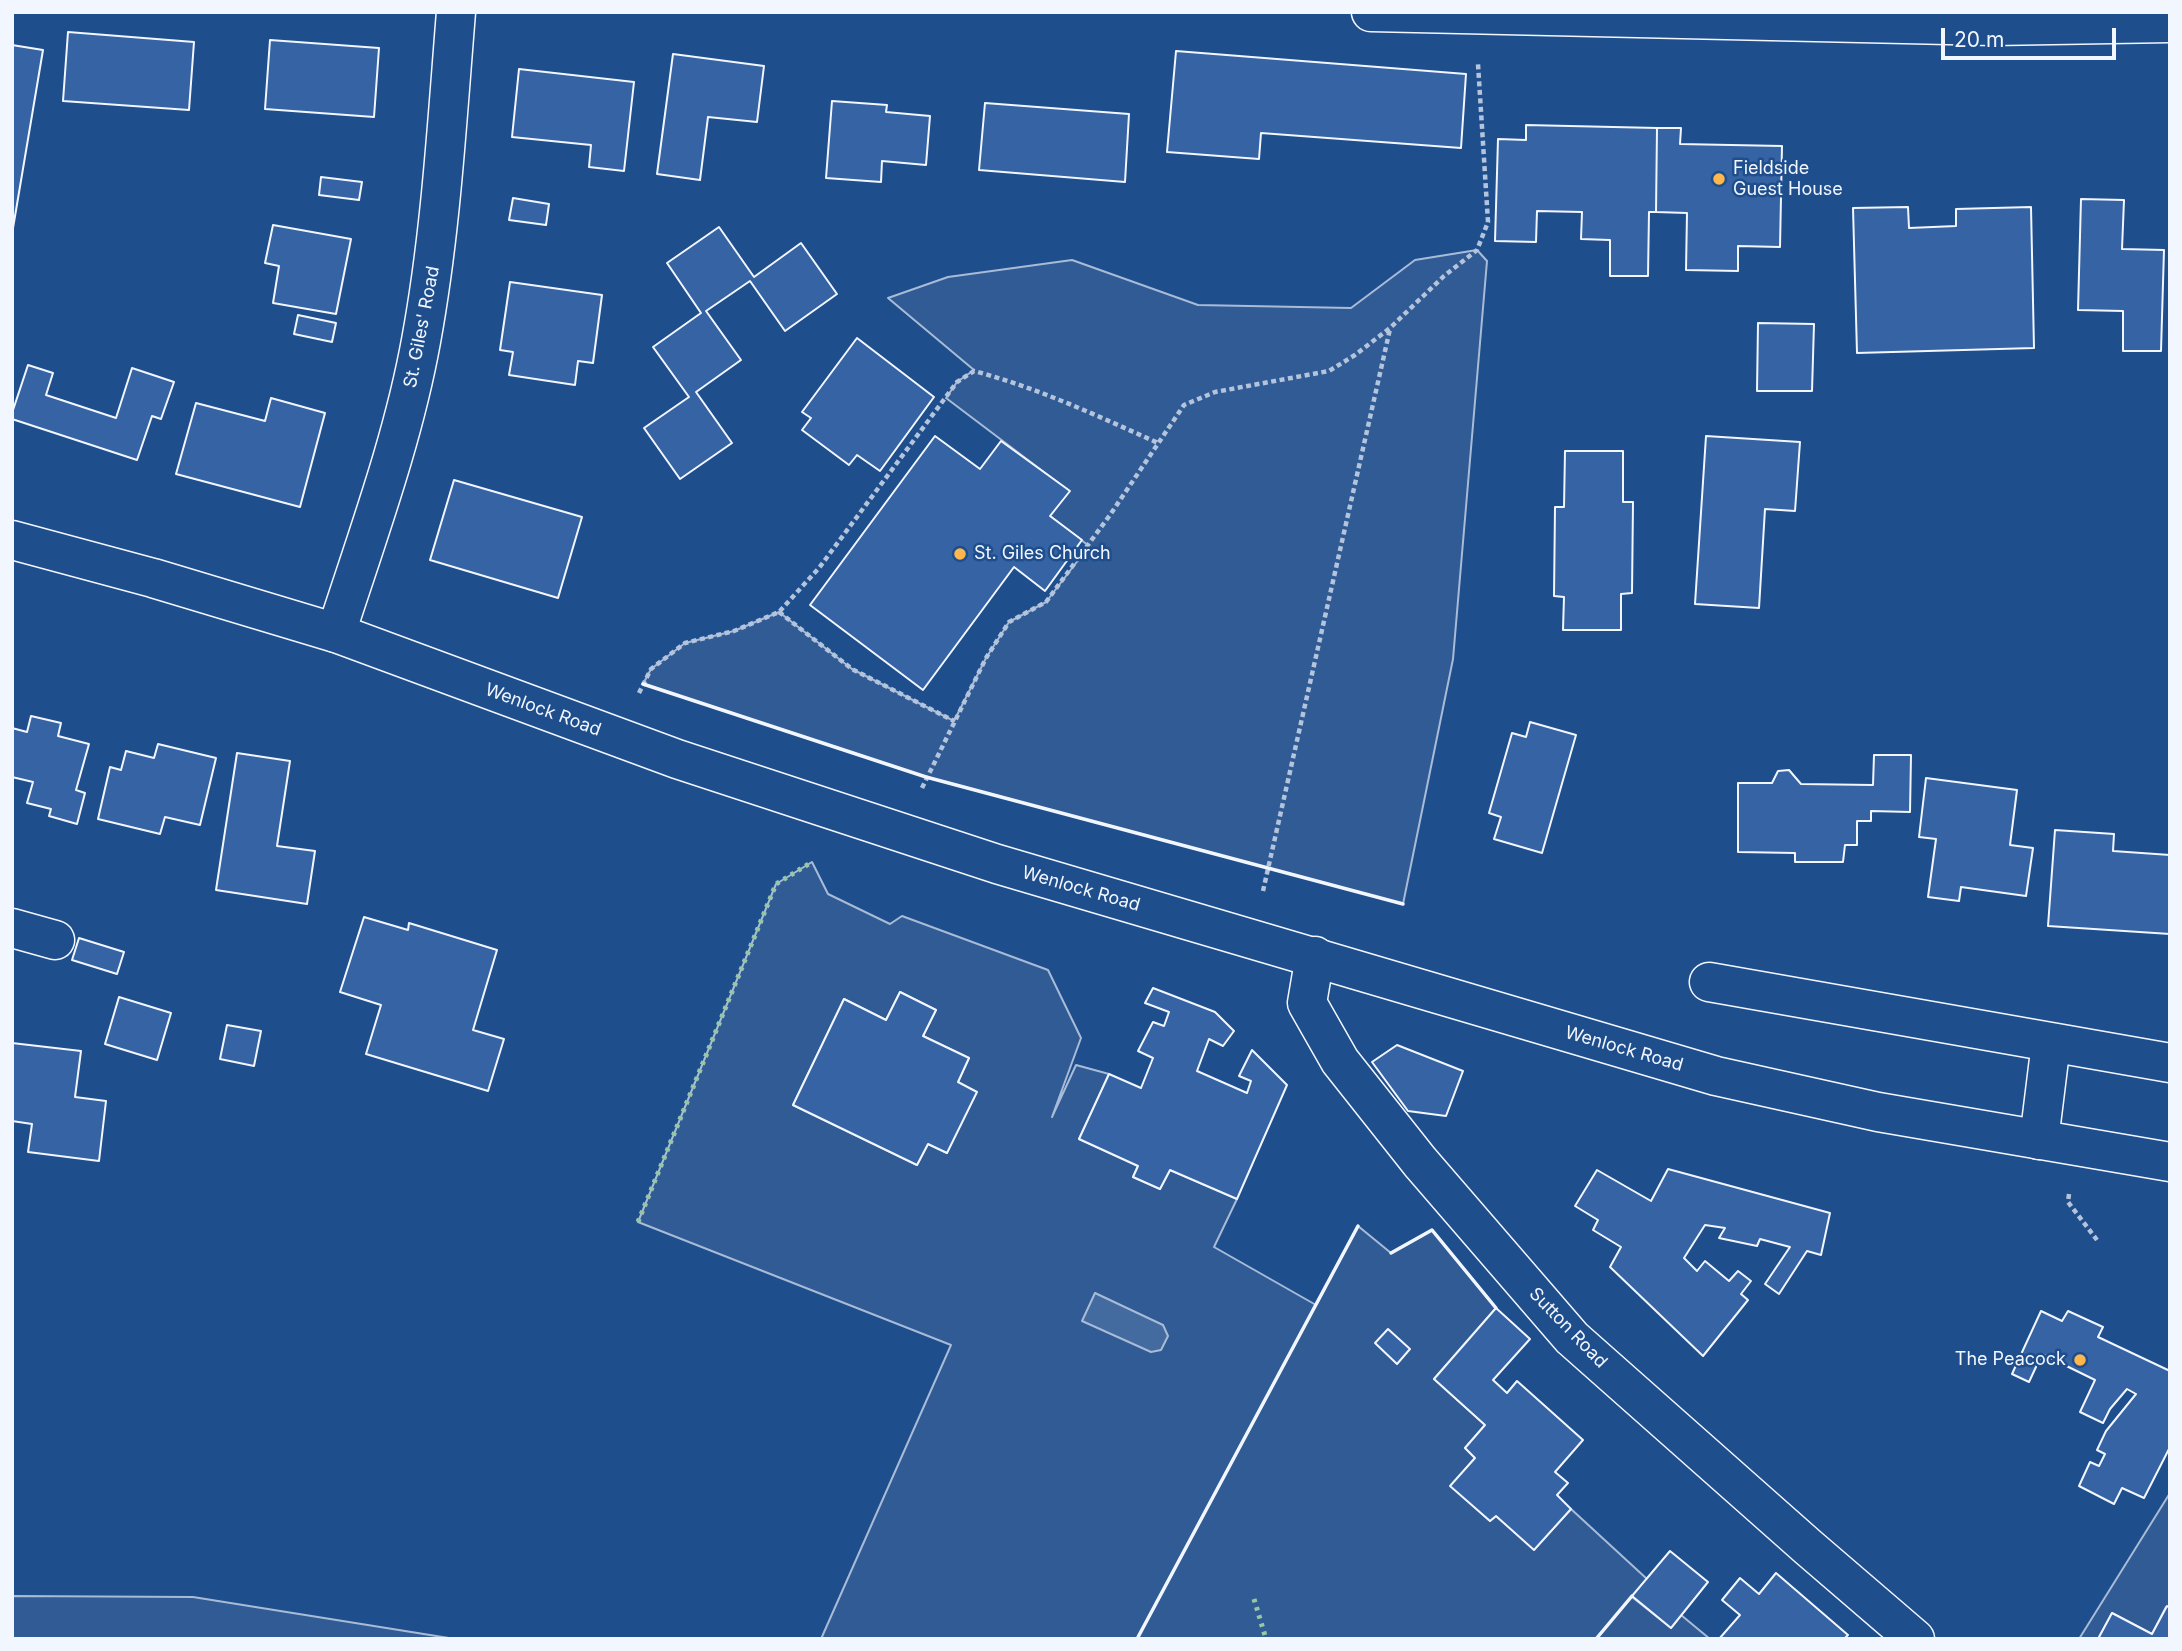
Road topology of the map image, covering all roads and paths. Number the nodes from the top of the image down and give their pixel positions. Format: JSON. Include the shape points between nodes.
{"nodes":[{"id":1,"x":456,"y":12,"type":"edge"},
{"id":2,"x":1371,"y":12,"type":"edge"},
{"id":3,"x":1478,"y":15,"type":"junction"},
{"id":4,"x":2170,"y":23,"type":"edge"},
{"id":5,"x":1390,"y":328,"type":"junction"},
{"id":6,"x":1158,"y":443,"type":"junction"},
{"id":7,"x":12,"y":540,"type":"edge"},
{"id":8,"x":779,"y":612,"type":"junction"},
{"id":9,"x":336,"y":633,"type":"junction"},
{"id":10,"x":954,"y":721,"type":"junction"},
{"id":11,"x":617,"y":737,"type":"junction"},
{"id":12,"x":901,"y":833,"type":"junction"},
{"id":13,"x":12,"y":929,"type":"edge"},
{"id":14,"x":55,"y":940,"type":"dead end"},
{"id":15,"x":1252,"y":940,"type":"junction"},
{"id":16,"x":1315,"y":956,"type":"junction"},
{"id":17,"x":1709,"y":982,"type":"dead end"},
{"id":18,"x":2051,"y":1043,"type":"junction"},
{"id":19,"x":2170,"y":1063,"type":"edge"},
{"id":20,"x":2039,"y":1140,"type":"junction"},
{"id":21,"x":2170,"y":1162,"type":"edge"},
{"id":22,"x":1915,"y":1639,"type":"edge"}],
"edges":[{"from":1,"to":9,"type":"main road","name":"St. Giles' Road","via":[[436,246],[421,342],[405,415]]},
{"from":2,"to":3,"type":"main road"},
{"from":3,"to":4,"type":"main road","via":[[1993,26]]},
{"from":3,"to":5,"type":"path","via":[[1488,222],[1477,250]]},
{"from":5,"to":6,"type":"path","via":[[1329,371],[1215,392],[1184,405]]},
{"from":5,"to":15,"type":"path"},
{"from":6,"to":8,"type":"path","via":[[1073,405],[974,371],[957,383],[819,568]]},
{"from":6,"to":10,"type":"path","via":[[1046,602],[1009,622]]},
{"from":7,"to":9,"type":"main road","name":"Wenlock Road"},
{"from":8,"to":10,"type":"path","via":[[852,669]]},
{"from":8,"to":11,"type":"path","via":[[734,631],[685,643],[652,669]]},
{"from":9,"to":11,"type":"main road","name":"Wenlock Road"},
{"from":10,"to":12,"type":"path"},
{"from":11,"to":12,"type":"main road","name":"Wenlock Road"},
{"from":12,"to":15,"type":"main road","name":"Wenlock Road"},
{"from":13,"to":14,"type":"main road"},
{"from":15,"to":16,"type":"main road","name":"Wenlock Road"},
{"from":16,"to":20,"type":"main road","name":"Wenlock Road","via":[[1716,1076],[1878,1112]]},
{"from":16,"to":22,"type":"main road","name":"Sutton Road","via":[[1307,1003],[1340,1061],[1420,1163],[1572,1338]]},
{"from":17,"to":18,"type":"main road"},
{"from":18,"to":19,"type":"main road"},
{"from":18,"to":20,"type":"main road"},
{"from":20,"to":21,"type":"main road","name":"Wenlock Road"}]}
